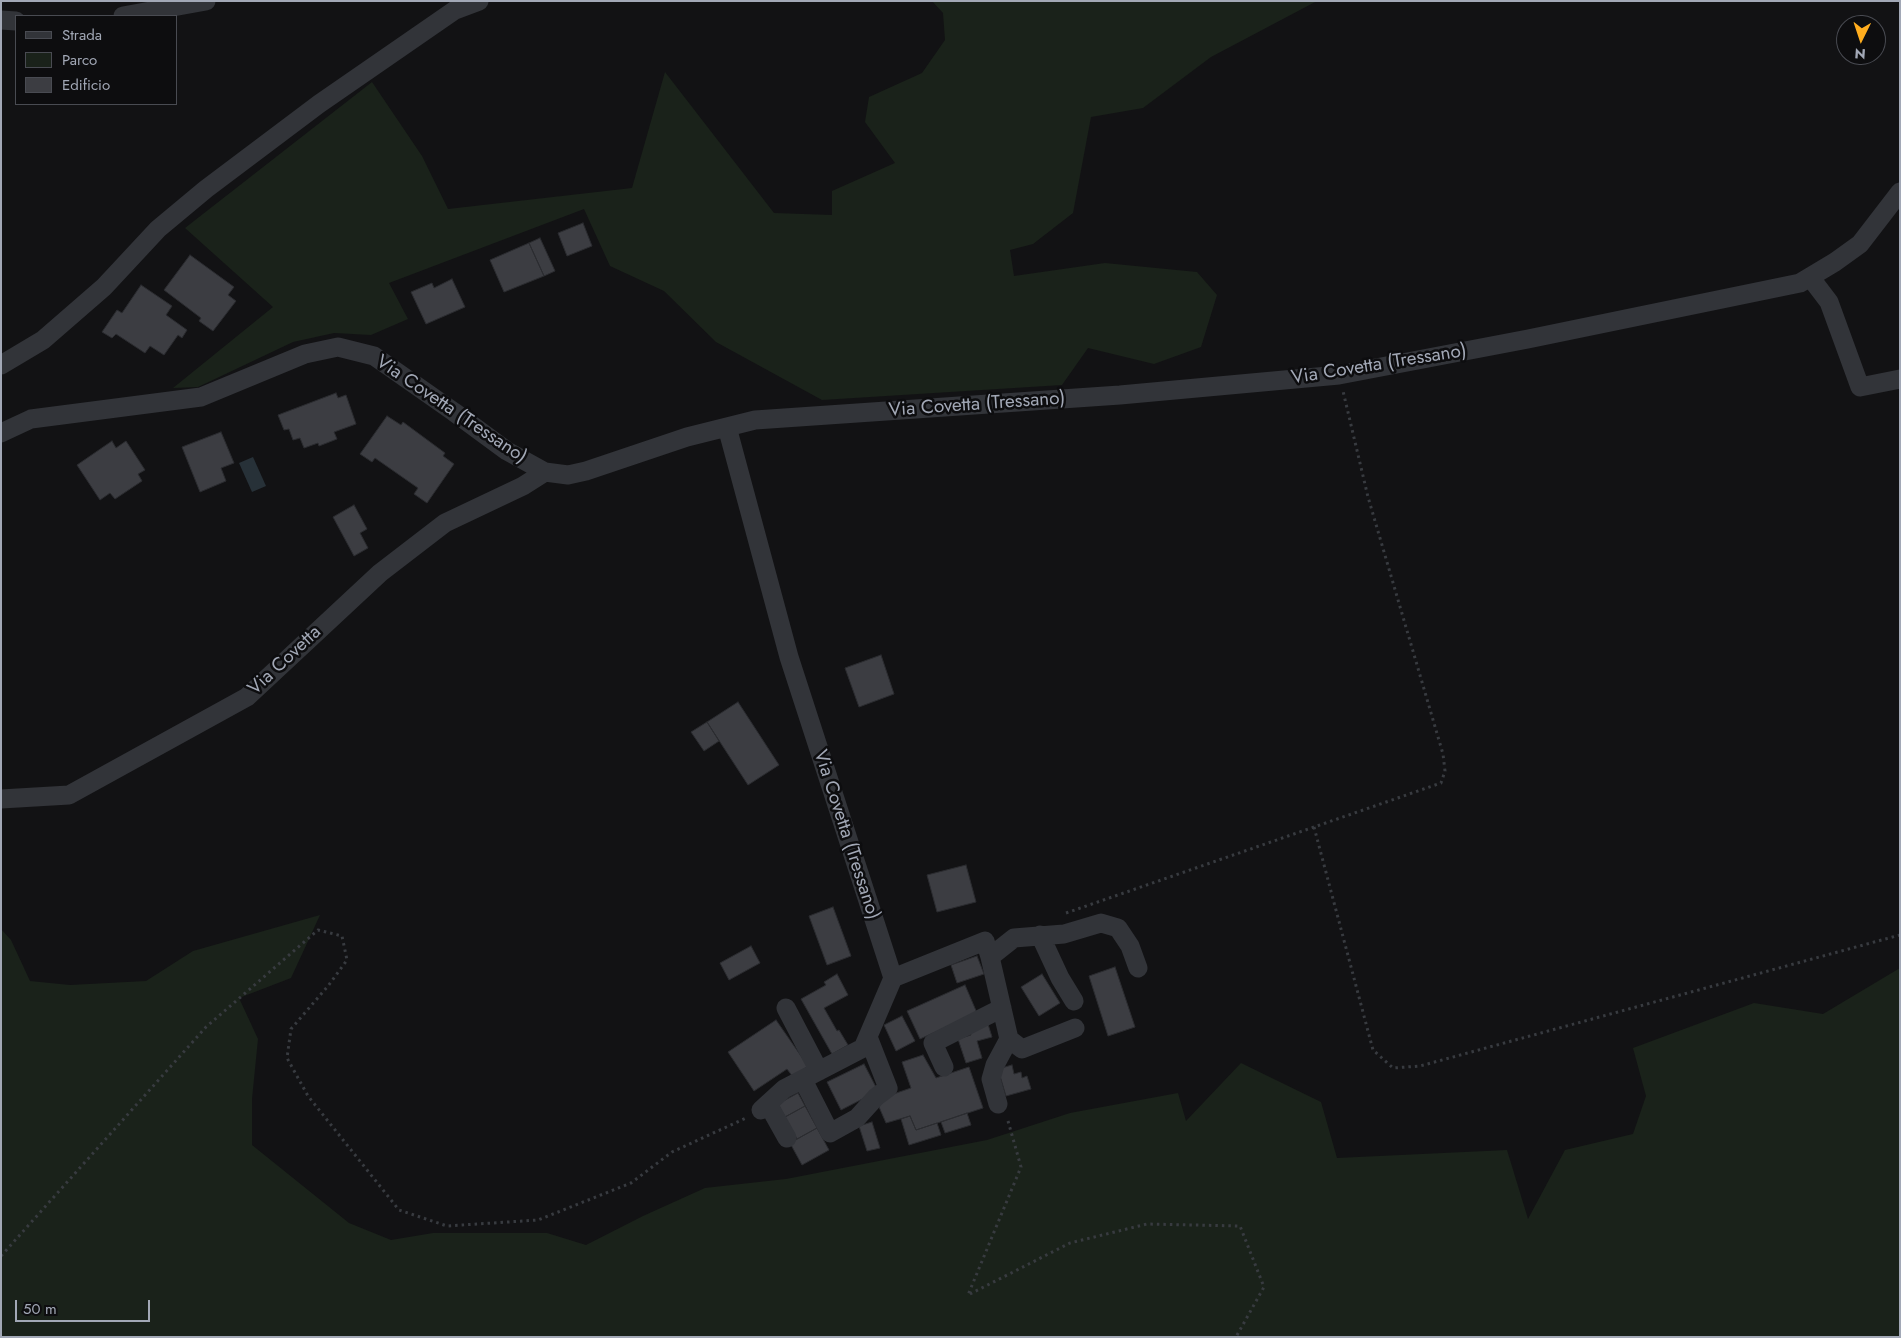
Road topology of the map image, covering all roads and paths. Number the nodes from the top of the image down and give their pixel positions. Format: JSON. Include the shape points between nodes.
{"nodes":[{"id":1,"x":206,"y":1,"type":"edge"},
{"id":2,"x":480,"y":1,"type":"edge"},
{"id":3,"x":129,"y":15,"type":"edge"},
{"id":4,"x":1,"y":20,"type":"edge"},
{"id":5,"x":15,"y":21,"type":"edge"},
{"id":6,"x":1900,"y":192,"type":"edge"},
{"id":7,"x":1810,"y":277,"type":"junction"},
{"id":8,"x":1,"y":365,"type":"edge"},
{"id":9,"x":1340,"y":375,"type":"junction"},
{"id":10,"x":1900,"y":379,"type":"edge"},
{"id":11,"x":727,"y":427,"type":"junction"},
{"id":12,"x":1,"y":433,"type":"edge"},
{"id":13,"x":545,"y":472,"type":"junction"},
{"id":14,"x":1,"y":800,"type":"edge"},
{"id":15,"x":1314,"y":827,"type":"junction"},
{"id":16,"x":1060,"y":915,"type":"dead end"},
{"id":17,"x":1040,"y":935,"type":"junction"},
{"id":18,"x":1900,"y":935,"type":"edge"},
{"id":19,"x":990,"y":957,"type":"junction"},
{"id":20,"x":1138,"y":968,"type":"dead end"},
{"id":21,"x":893,"y":978,"type":"junction"},
{"id":22,"x":1074,"y":1001,"type":"dead end"},
{"id":23,"x":786,"y":1008,"type":"dead end"},
{"id":24,"x":1002,"y":1008,"type":"junction"},
{"id":25,"x":1075,"y":1028,"type":"dead end"},
{"id":26,"x":868,"y":1036,"type":"junction"},
{"id":27,"x":1009,"y":1039,"type":"junction"},
{"id":28,"x":944,"y":1067,"type":"dead end"},
{"id":29,"x":811,"y":1075,"type":"junction"},
{"id":30,"x":998,"y":1104,"type":"dead end"},
{"id":31,"x":765,"y":1107,"type":"junction"},
{"id":32,"x":1008,"y":1121,"type":"dead end"},
{"id":33,"x":787,"y":1138,"type":"dead end"},
{"id":34,"x":1,"y":1256,"type":"edge"},
{"id":35,"x":1236,"y":1337,"type":"edge"}],
"edges":[{"from":1,"to":3,"type":"street"},
{"from":2,"to":8,"type":"street","via":[[455,10],[319,104],[206,189],[158,229],[104,288],[43,340]]},
{"from":4,"to":5,"type":"street"},
{"from":6,"to":7,"type":"street","name":"Via Covetta (Tressano)","via":[[1860,244]]},
{"from":7,"to":9,"type":"street","name":"Via Covetta (Tressano)","via":[[1800,284]]},
{"from":7,"to":10,"type":"street","via":[[1829,302],[1860,387]]},
{"from":9,"to":11,"type":"street","name":"Via Covetta (Tressano)","via":[[1120,395],[754,420]]},
{"from":9,"to":15,"type":"path","via":[[1368,497],[1445,770],[1441,783]]},
{"from":11,"to":13,"type":"street","name":"Via Covetta (Tressano)","via":[[687,437],[586,472],[568,475]]},
{"from":11,"to":21,"type":"street","name":"Via Covetta (Tressano)","via":[[789,657]]},
{"from":12,"to":13,"type":"street","name":"Via Covetta (Tressano)","via":[[31,419],[201,396],[305,354],[338,347],[374,356],[507,451]]},
{"from":13,"to":14,"type":"street","name":"Via Covetta","via":[[523,486],[445,522],[380,573],[246,697],[69,795]]},
{"from":15,"to":16,"type":"path"},
{"from":15,"to":18,"type":"path","via":[[1373,1050],[1393,1068],[1420,1066]]},
{"from":17,"to":19,"type":"street","via":[[1014,938]]},
{"from":17,"to":20,"type":"street","via":[[1064,934],[1101,923],[1118,928],[1130,946]]},
{"from":17,"to":22,"type":"street"},
{"from":19,"to":21,"type":"street","via":[[984,941]]},
{"from":19,"to":24,"type":"street"},
{"from":21,"to":26,"type":"street"},
{"from":23,"to":29,"type":"street"},
{"from":24,"to":27,"type":"street"},
{"from":24,"to":28,"type":"street","via":[[933,1043]]},
{"from":25,"to":27,"type":"street","via":[[1022,1049]]},
{"from":26,"to":29,"type":"street","via":[[863,1048]]},
{"from":26,"to":29,"type":"street","via":[[888,1088],[876,1096],[857,1118],[830,1133]]},
{"from":27,"to":30,"type":"street","via":[[991,1079]]},
{"from":29,"to":31,"type":"street","via":[[784,1089]]},
{"from":31,"to":33,"type":"street"},
{"from":31,"to":34,"type":"path","via":[[672,1152],[631,1183],[538,1220],[446,1226],[399,1210],[308,1096],[287,1058],[291,1028],[347,960],[342,936],[318,930],[206,1027]]},
{"from":32,"to":35,"type":"path","via":[[1021,1167],[968,1295],[1070,1243],[1147,1224],[1240,1226],[1264,1287]]}]}
